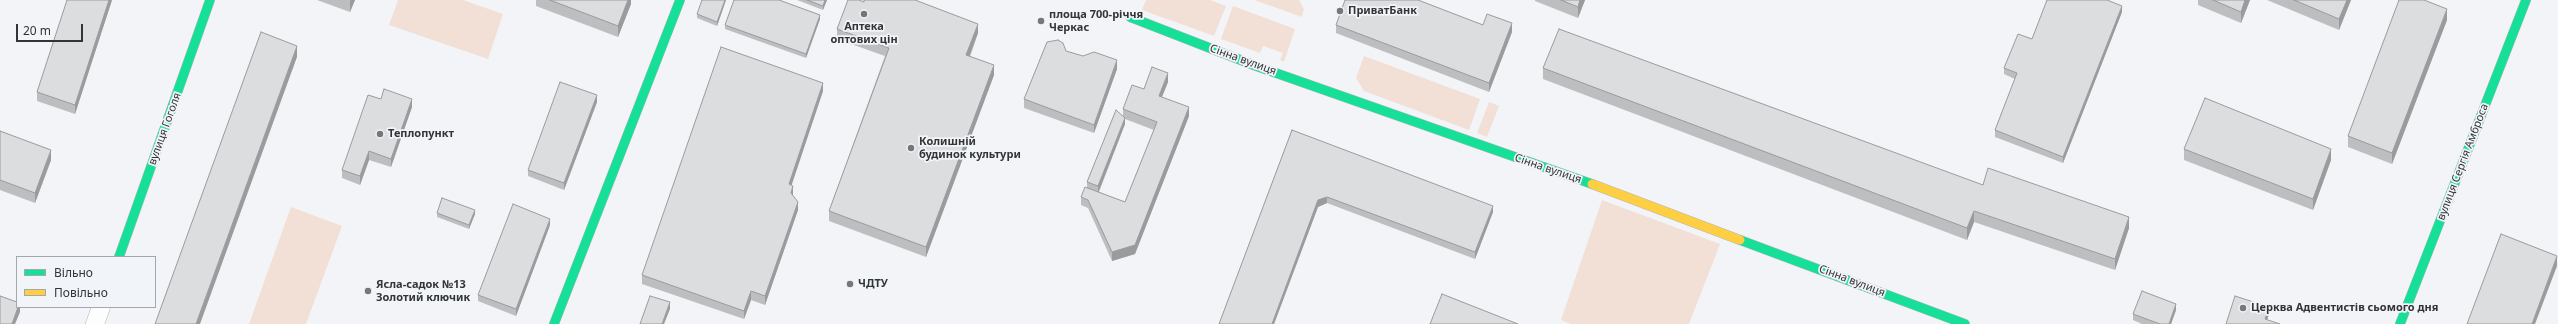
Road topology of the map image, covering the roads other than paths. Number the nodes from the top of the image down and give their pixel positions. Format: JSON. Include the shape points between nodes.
{"nodes":[{"id":1,"x":210,"y":0,"type":"edge"},
{"id":2,"x":680,"y":0,"type":"edge"},
{"id":3,"x":2526,"y":0,"type":"edge"},
{"id":4,"x":1130,"y":17,"type":"dead end"},
{"id":5,"x":119,"y":256,"type":"edge"},
{"id":6,"x":102,"y":308,"type":"edge"},
{"id":7,"x":95,"y":324,"type":"edge"},
{"id":8,"x":554,"y":324,"type":"edge"},
{"id":9,"x":1965,"y":324,"type":"edge"},
{"id":10,"x":2400,"y":324,"type":"edge"}],
"edges":[{"from":1,"to":5,"type":"street","name":"вулиця Гоголя"},
{"from":2,"to":8,"type":"street"},
{"from":3,"to":10,"type":"street","name":"вулиця Сергія Амброса"},
{"from":4,"to":9,"type":"street","name":"Сінна вулиця","via":[[1270,70],[1613,191]]},
{"from":6,"to":7,"type":"street"}]}
